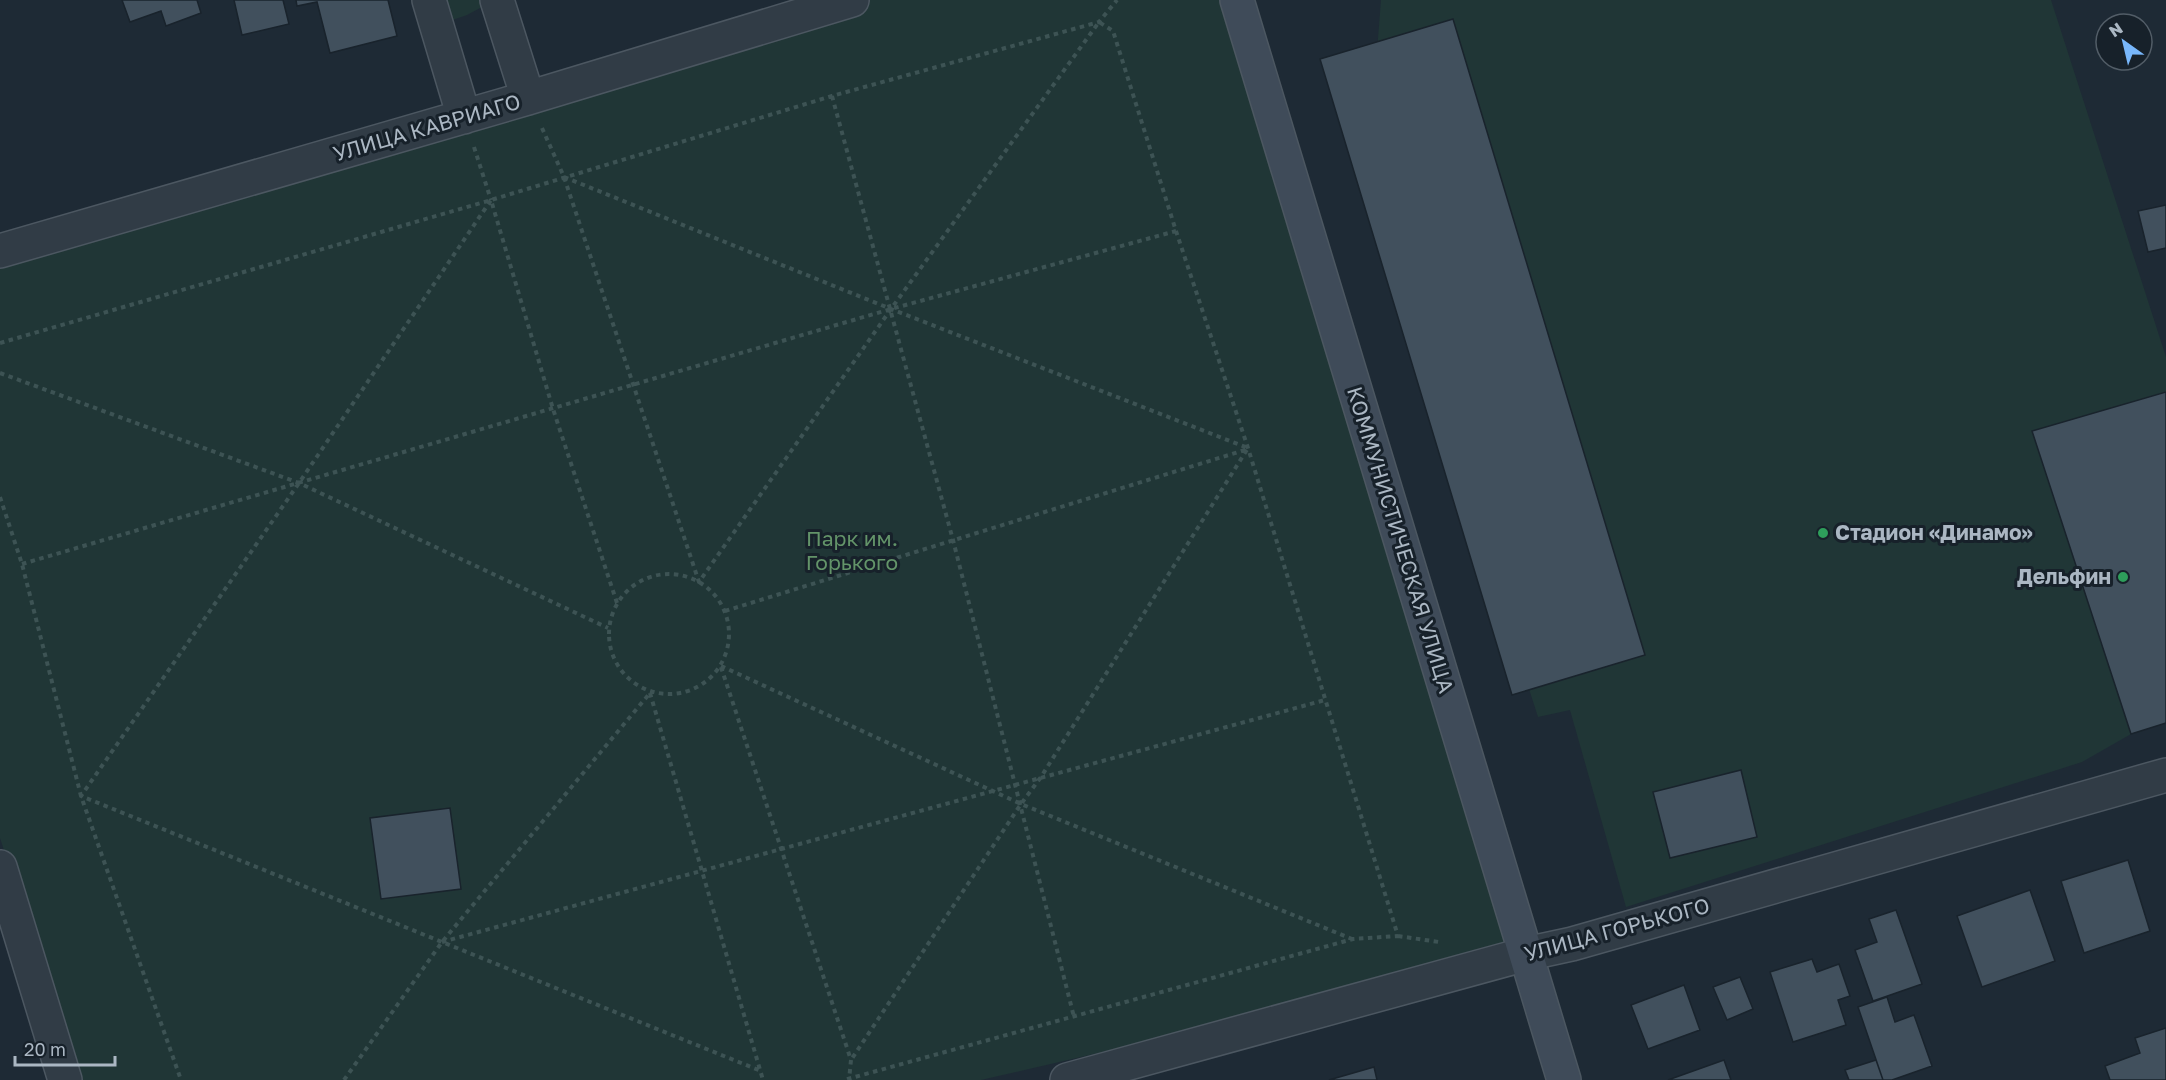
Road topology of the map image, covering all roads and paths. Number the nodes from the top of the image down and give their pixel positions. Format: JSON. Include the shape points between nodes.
{"nodes":[{"id":1,"x":429,"y":0,"type":"edge"},
{"id":2,"x":497,"y":0,"type":"edge"},
{"id":3,"x":852,"y":0,"type":"edge"},
{"id":4,"x":1117,"y":0,"type":"edge"},
{"id":5,"x":1238,"y":0,"type":"edge"},
{"id":6,"x":1099,"y":22,"type":"junction"},
{"id":7,"x":832,"y":96,"type":"junction"},
{"id":8,"x":528,"y":98,"type":"junction"},
{"id":9,"x":464,"y":117,"type":"junction"},
{"id":10,"x":564,"y":177,"type":"junction"},
{"id":11,"x":491,"y":200,"type":"junction"},
{"id":12,"x":1176,"y":231,"type":"junction"},
{"id":13,"x":0,"y":251,"type":"edge"},
{"id":14,"x":891,"y":309,"type":"junction"},
{"id":15,"x":0,"y":343,"type":"edge"},
{"id":16,"x":0,"y":373,"type":"edge"},
{"id":17,"x":633,"y":386,"type":"junction"},
{"id":18,"x":553,"y":409,"type":"junction"},
{"id":19,"x":1248,"y":448,"type":"junction"},
{"id":20,"x":299,"y":483,"type":"junction"},
{"id":21,"x":0,"y":497,"type":"edge"},
{"id":22,"x":953,"y":540,"type":"junction"},
{"id":23,"x":22,"y":564,"type":"junction"},
{"id":24,"x":699,"y":582,"type":"junction"},
{"id":25,"x":617,"y":603,"type":"junction"},
{"id":26,"x":725,"y":611,"type":"junction"},
{"id":27,"x":608,"y":628,"type":"junction"},
{"id":28,"x":721,"y":666,"type":"junction"},
{"id":29,"x":650,"y":693,"type":"junction"},
{"id":30,"x":1325,"y":699,"type":"junction"},
{"id":31,"x":2166,"y":775,"type":"edge"},
{"id":32,"x":1041,"y":777,"type":"junction"},
{"id":33,"x":1016,"y":784,"type":"junction"},
{"id":34,"x":993,"y":791,"type":"junction"},
{"id":35,"x":81,"y":796,"type":"junction"},
{"id":36,"x":1021,"y":804,"type":"junction"},
{"id":37,"x":782,"y":849,"type":"junction"},
{"id":38,"x":0,"y":867,"type":"edge"},
{"id":39,"x":702,"y":870,"type":"junction"},
{"id":40,"x":1353,"y":939,"type":"junction"},
{"id":41,"x":442,"y":942,"type":"junction"},
{"id":42,"x":1526,"y":954,"type":"junction"},
{"id":43,"x":1074,"y":1017,"type":"junction"},
{"id":44,"x":851,"y":1060,"type":"junction"},
{"id":45,"x":761,"y":1071,"type":"junction"},
{"id":46,"x":65,"y":1080,"type":"edge"},
{"id":47,"x":182,"y":1080,"type":"edge"},
{"id":48,"x":344,"y":1080,"type":"edge"},
{"id":49,"x":763,"y":1080,"type":"edge"},
{"id":50,"x":848,"y":1080,"type":"edge"},
{"id":51,"x":1067,"y":1080,"type":"edge"},
{"id":52,"x":1564,"y":1080,"type":"edge"}],
"edges":[{"from":1,"to":9,"type":"street"},
{"from":2,"to":8,"type":"street"},
{"from":3,"to":8,"type":"street","name":"УЛИЦА КАВРИАГО"},
{"from":4,"to":6,"type":"path"},
{"from":5,"to":42,"type":"main road","name":"КОММУНИСТИЧЕСКАЯ УЛИЦА"},
{"from":6,"to":7,"type":"path"},
{"from":6,"to":12,"type":"path","via":[[1113,30]]},
{"from":6,"to":14,"type":"path"},
{"from":7,"to":10,"type":"path"},
{"from":7,"to":14,"type":"path"},
{"from":8,"to":9,"type":"street","name":"УЛИЦА КАВРИАГО"},
{"from":8,"to":10,"type":"path"},
{"from":9,"to":11,"type":"path"},
{"from":9,"to":13,"type":"street","name":"УЛИЦА КАВРИАГО"},
{"from":10,"to":11,"type":"path"},
{"from":10,"to":14,"type":"path"},
{"from":10,"to":17,"type":"path"},
{"from":11,"to":15,"type":"path"},
{"from":11,"to":18,"type":"path"},
{"from":11,"to":20,"type":"path"},
{"from":12,"to":14,"type":"path"},
{"from":12,"to":19,"type":"path"},
{"from":14,"to":17,"type":"path"},
{"from":14,"to":19,"type":"path"},
{"from":14,"to":22,"type":"path"},
{"from":14,"to":24,"type":"path"},
{"from":16,"to":20,"type":"path"},
{"from":17,"to":18,"type":"path"},
{"from":17,"to":24,"type":"path"},
{"from":18,"to":20,"type":"path"},
{"from":18,"to":25,"type":"path"},
{"from":19,"to":22,"type":"path"},
{"from":19,"to":30,"type":"path"},
{"from":19,"to":32,"type":"path"},
{"from":20,"to":23,"type":"path"},
{"from":20,"to":27,"type":"path"},
{"from":20,"to":35,"type":"path"},
{"from":21,"to":23,"type":"path"},
{"from":22,"to":26,"type":"path"},
{"from":22,"to":33,"type":"path"},
{"from":23,"to":35,"type":"path"},
{"from":24,"to":25,"type":"path","via":[[682,575],[645,578],[628,589]]},
{"from":24,"to":26,"type":"path","via":[[715,594]]},
{"from":25,"to":27,"type":"path"},
{"from":26,"to":28,"type":"path","via":[[730,629]]},
{"from":27,"to":29,"type":"path","via":[[610,649],[618,668],[632,683]]},
{"from":28,"to":29,"type":"path","via":[[708,681],[690,692]]},
{"from":28,"to":34,"type":"path"},
{"from":28,"to":37,"type":"path"},
{"from":29,"to":39,"type":"path"},
{"from":29,"to":41,"type":"path"},
{"from":30,"to":32,"type":"path"},
{"from":30,"to":40,"type":"path","via":[[1398,936]]},
{"from":31,"to":42,"type":"street","name":"УЛИЦА ГОРЬКОГО"},
{"from":32,"to":33,"type":"path"},
{"from":32,"to":36,"type":"path"},
{"from":33,"to":34,"type":"path"},
{"from":33,"to":36,"type":"path"},
{"from":34,"to":36,"type":"path"},
{"from":34,"to":37,"type":"path"},
{"from":35,"to":41,"type":"path"},
{"from":35,"to":47,"type":"path"},
{"from":36,"to":40,"type":"path"},
{"from":36,"to":43,"type":"path"},
{"from":36,"to":44,"type":"path"},
{"from":37,"to":39,"type":"path"},
{"from":37,"to":44,"type":"path"},
{"from":38,"to":46,"type":"street"},
{"from":39,"to":41,"type":"path"},
{"from":39,"to":45,"type":"path"},
{"from":40,"to":43,"type":"path"},
{"from":41,"to":45,"type":"path"},
{"from":41,"to":48,"type":"path"},
{"from":42,"to":51,"type":"street","name":"УЛИЦА ГОРЬКОГО"},
{"from":42,"to":52,"type":"main road","name":"КОММУНИСТИЧЕСКАЯ УЛИЦА"},
{"from":43,"to":50,"type":"path"},
{"from":44,"to":50,"type":"path"},
{"from":45,"to":49,"type":"path"}]}
